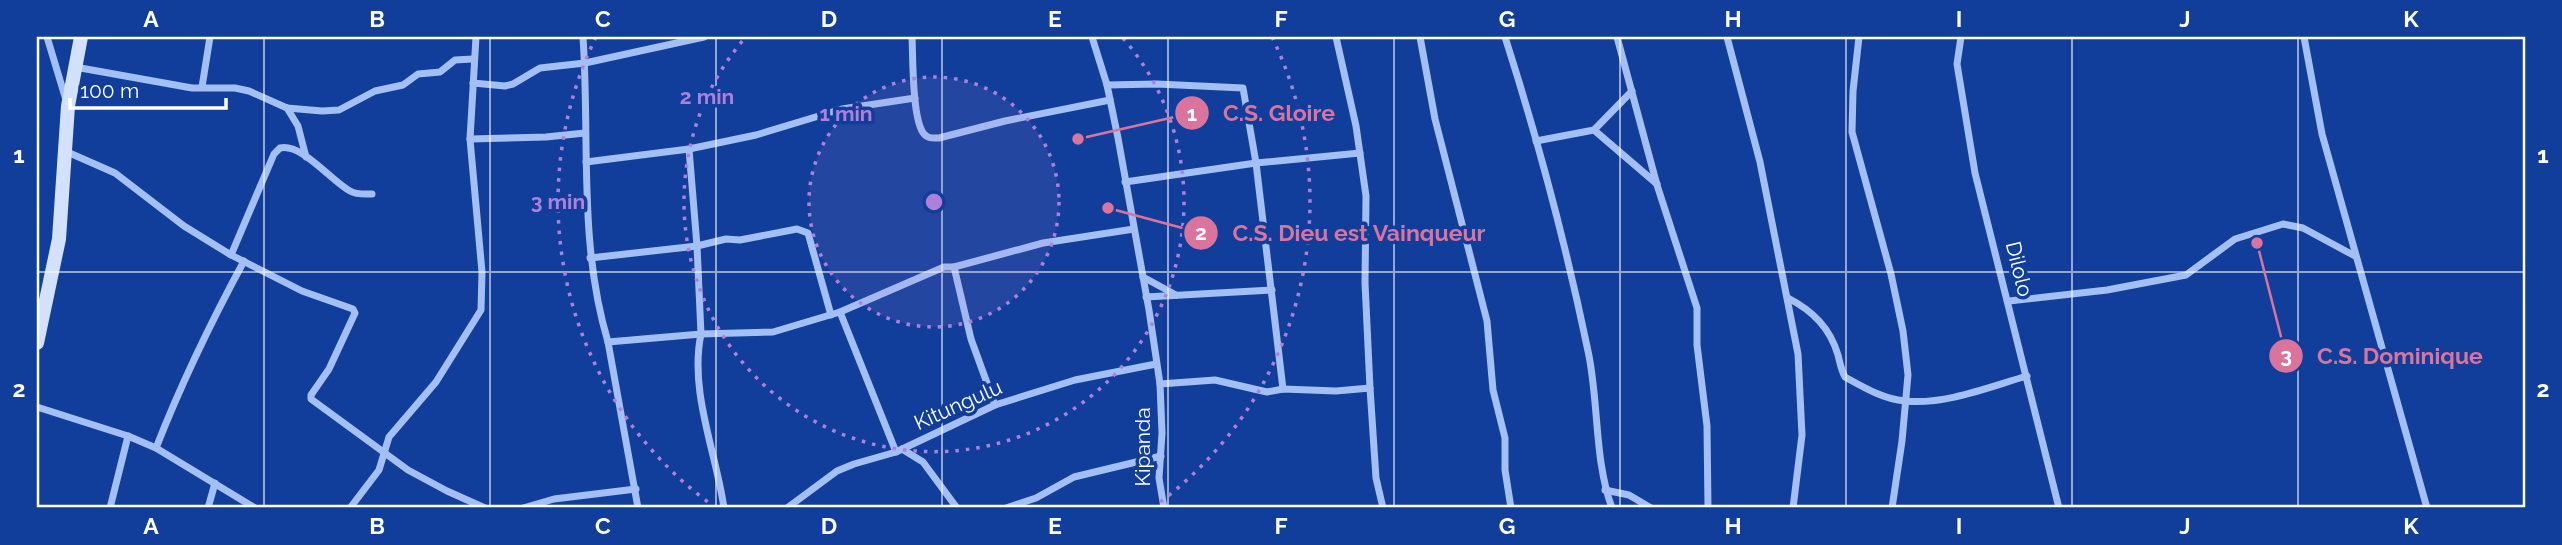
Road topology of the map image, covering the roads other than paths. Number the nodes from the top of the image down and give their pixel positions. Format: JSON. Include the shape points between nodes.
{"nodes":[{"id":1,"x":47,"y":37,"type":"edge"},
{"id":2,"x":81,"y":37,"type":"edge"},
{"id":3,"x":209,"y":37,"type":"edge"},
{"id":4,"x":476,"y":37,"type":"edge"},
{"id":5,"x":583,"y":37,"type":"edge"},
{"id":6,"x":704,"y":37,"type":"edge"},
{"id":7,"x":912,"y":37,"type":"edge"},
{"id":8,"x":1092,"y":37,"type":"edge"},
{"id":9,"x":1336,"y":37,"type":"edge"},
{"id":10,"x":1420,"y":37,"type":"edge"},
{"id":11,"x":1505,"y":37,"type":"edge"},
{"id":12,"x":1617,"y":37,"type":"edge"},
{"id":13,"x":1727,"y":37,"type":"edge"},
{"id":14,"x":1859,"y":37,"type":"edge"},
{"id":15,"x":1961,"y":37,"type":"edge"},
{"id":16,"x":2304,"y":37,"type":"edge"},
{"id":17,"x":692,"y":38,"type":"edge"},
{"id":18,"x":473,"y":59,"type":"junction"},
{"id":19,"x":585,"y":63,"type":"junction"},
{"id":20,"x":75,"y":67,"type":"junction"},
{"id":21,"x":473,"y":83,"type":"junction"},
{"id":22,"x":1107,"y":85,"type":"junction"},
{"id":23,"x":202,"y":87,"type":"junction"},
{"id":24,"x":1632,"y":90,"type":"junction"},
{"id":25,"x":915,"y":98,"type":"junction"},
{"id":26,"x":1110,"y":100,"type":"junction"},
{"id":27,"x":68,"y":106,"type":"junction"},
{"id":28,"x":287,"y":108,"type":"junction"},
{"id":29,"x":1594,"y":130,"type":"junction"},
{"id":30,"x":585,"y":132,"type":"junction"},
{"id":31,"x":470,"y":139,"type":"junction"},
{"id":32,"x":1536,"y":141,"type":"junction"},
{"id":33,"x":689,"y":149,"type":"junction"},
{"id":34,"x":64,"y":151,"type":"junction"},
{"id":35,"x":1360,"y":153,"type":"junction"},
{"id":36,"x":306,"y":158,"type":"junction"},
{"id":37,"x":586,"y":162,"type":"junction"},
{"id":38,"x":1256,"y":163,"type":"junction"},
{"id":39,"x":1125,"y":182,"type":"junction"},
{"id":40,"x":1657,"y":185,"type":"junction"},
{"id":41,"x":372,"y":194,"type":"dead end"},
{"id":42,"x":1134,"y":229,"type":"junction"},
{"id":43,"x":697,"y":246,"type":"junction"},
{"id":44,"x":231,"y":255,"type":"junction"},
{"id":45,"x":2355,"y":256,"type":"junction"},
{"id":46,"x":590,"y":258,"type":"junction"},
{"id":47,"x":244,"y":261,"type":"junction"},
{"id":48,"x":954,"y":267,"type":"junction"},
{"id":49,"x":1143,"y":277,"type":"junction"},
{"id":50,"x":1272,"y":290,"type":"junction"},
{"id":51,"x":1176,"y":295,"type":"junction"},
{"id":52,"x":1146,"y":297,"type":"junction"},
{"id":53,"x":1788,"y":298,"type":"junction"},
{"id":54,"x":2009,"y":301,"type":"junction"},
{"id":55,"x":840,"y":312,"type":"junction"},
{"id":56,"x":831,"y":315,"type":"junction"},
{"id":57,"x":701,"y":334,"type":"junction"},
{"id":58,"x":37,"y":342,"type":"edge"},
{"id":59,"x":608,"y":342,"type":"junction"},
{"id":60,"x":1156,"y":364,"type":"junction"},
{"id":61,"x":2027,"y":376,"type":"junction"},
{"id":62,"x":1160,"y":384,"type":"junction"},
{"id":63,"x":1370,"y":388,"type":"junction"},
{"id":64,"x":1283,"y":389,"type":"junction"},
{"id":65,"x":1906,"y":401,"type":"junction"},
{"id":66,"x":995,"y":405,"type":"junction"},
{"id":67,"x":37,"y":407,"type":"edge"},
{"id":68,"x":128,"y":436,"type":"junction"},
{"id":69,"x":156,"y":448,"type":"junction"},
{"id":70,"x":899,"y":451,"type":"junction"},
{"id":71,"x":385,"y":454,"type":"junction"},
{"id":72,"x":1161,"y":456,"type":"junction"},
{"id":73,"x":215,"y":483,"type":"junction"},
{"id":74,"x":636,"y":489,"type":"junction"},
{"id":75,"x":1605,"y":490,"type":"junction"},
{"id":76,"x":110,"y":508,"type":"edge"},
{"id":77,"x":208,"y":508,"type":"edge"},
{"id":78,"x":255,"y":508,"type":"edge"},
{"id":79,"x":350,"y":508,"type":"edge"},
{"id":80,"x":485,"y":508,"type":"edge"},
{"id":81,"x":523,"y":508,"type":"edge"},
{"id":82,"x":638,"y":508,"type":"edge"},
{"id":83,"x":724,"y":508,"type":"edge"},
{"id":84,"x":787,"y":508,"type":"edge"},
{"id":85,"x":957,"y":508,"type":"edge"},
{"id":86,"x":1006,"y":508,"type":"edge"},
{"id":87,"x":1164,"y":508,"type":"edge"},
{"id":88,"x":1383,"y":508,"type":"edge"},
{"id":89,"x":1511,"y":508,"type":"edge"},
{"id":90,"x":1612,"y":508,"type":"edge"},
{"id":91,"x":1651,"y":508,"type":"edge"},
{"id":92,"x":1708,"y":508,"type":"edge"},
{"id":93,"x":1793,"y":508,"type":"edge"},
{"id":94,"x":1892,"y":508,"type":"edge"},
{"id":95,"x":2059,"y":508,"type":"edge"},
{"id":96,"x":2427,"y":508,"type":"edge"}],
"edges":[{"from":1,"to":27,"type":"street"},
{"from":2,"to":20,"type":"street"},
{"from":3,"to":23,"type":"street"},
{"from":4,"to":18,"type":"street"},
{"from":5,"to":19,"type":"street"},
{"from":6,"to":17,"type":"street"},
{"from":7,"to":25,"type":"street"},
{"from":8,"to":22,"type":"street","name":"Kipanda"},
{"from":9,"to":35,"type":"street"},
{"from":10,"to":89,"type":"street","via":[[1435,119],[1487,321]]},
{"from":11,"to":32,"type":"street"},
{"from":12,"to":24,"type":"street"},
{"from":13,"to":53,"type":"street","via":[[1760,162]]},
{"from":14,"to":65,"type":"street","via":[[1852,132],[1903,331]]},
{"from":15,"to":54,"type":"street","name":"Dilolo","via":[[1957,64],[1975,173]]},
{"from":16,"to":45,"type":"street","via":[[2322,134]]},
{"from":17,"to":19,"type":"street"},
{"from":18,"to":21,"type":"street"},
{"from":18,"to":28,"type":"street","via":[[455,60],[440,72],[418,74],[339,110]]},
{"from":19,"to":21,"type":"street","via":[[540,68],[505,86]]},
{"from":19,"to":30,"type":"street"},
{"from":20,"to":23,"type":"street"},
{"from":20,"to":27,"type":"street"},
{"from":21,"to":31,"type":"street"},
{"from":22,"to":26,"type":"street","name":"Kipanda"},
{"from":22,"to":38,"type":"street","via":[[1243,89]]},
{"from":23,"to":28,"type":"street","via":[[249,91]]},
{"from":24,"to":29,"type":"street"},
{"from":24,"to":40,"type":"street"},
{"from":25,"to":26,"type":"street","via":[[919,124],[928,138]]},
{"from":25,"to":33,"type":"street","via":[[842,109]]},
{"from":26,"to":39,"type":"street","name":"Kipanda"},
{"from":27,"to":34,"type":"street"},
{"from":28,"to":36,"type":"street","via":[[298,126]]},
{"from":29,"to":32,"type":"street"},
{"from":29,"to":40,"type":"street"},
{"from":30,"to":31,"type":"street"},
{"from":30,"to":37,"type":"street"},
{"from":31,"to":71,"type":"street","via":[[481,310],[440,376],[389,436]]},
{"from":32,"to":75,"type":"street","via":[[1588,352]]},
{"from":33,"to":37,"type":"street"},
{"from":33,"to":43,"type":"street"},
{"from":34,"to":44,"type":"street","via":[[114,173]]},
{"from":34,"to":58,"type":"street","via":[[59,239]]},
{"from":35,"to":38,"type":"street"},
{"from":35,"to":63,"type":"street","via":[[1366,196]]},
{"from":36,"to":41,"type":"street","via":[[348,190]]},
{"from":36,"to":44,"type":"street","via":[[288,147],[277,150]]},
{"from":37,"to":46,"type":"street"},
{"from":38,"to":39,"type":"street"},
{"from":38,"to":50,"type":"street"},
{"from":39,"to":42,"type":"street","name":"Kipanda"},
{"from":40,"to":92,"type":"street","via":[[1697,308],[1707,426]]},
{"from":42,"to":48,"type":"street","via":[[1043,243]]},
{"from":42,"to":49,"type":"street","name":"Kipanda"},
{"from":43,"to":46,"type":"street"},
{"from":43,"to":56,"type":"street","via":[[797,229],[808,233]]},
{"from":43,"to":57,"type":"street"},
{"from":44,"to":47,"type":"street"},
{"from":45,"to":54,"type":"street","via":[[2303,228],[2283,224],[2235,239],[2186,275]]},
{"from":45,"to":96,"type":"street"},
{"from":46,"to":59,"type":"street"},
{"from":47,"to":69,"type":"street","via":[[205,334]]},
{"from":47,"to":71,"type":"street","via":[[302,291],[355,310],[334,360],[310,397]]},
{"from":48,"to":55,"type":"street","via":[[937,269]]},
{"from":48,"to":66,"type":"street","via":[[971,339]]},
{"from":49,"to":51,"type":"street"},
{"from":49,"to":52,"type":"street","name":"Kipanda"},
{"from":50,"to":51,"type":"street"},
{"from":50,"to":64,"type":"street"},
{"from":51,"to":52,"type":"street"},
{"from":52,"to":60,"type":"street","name":"Kipanda"},
{"from":53,"to":65,"type":"street","via":[[1826,328],[1845,377],[1877,394]]},
{"from":53,"to":93,"type":"street","via":[[1798,354],[1802,435]]},
{"from":54,"to":61,"type":"street","name":"Dilolo"},
{"from":55,"to":56,"type":"street"},
{"from":55,"to":70,"type":"street"},
{"from":56,"to":57,"type":"street","via":[[759,334]]},
{"from":57,"to":59,"type":"street"},
{"from":57,"to":83,"type":"street","via":[[698,378]]},
{"from":59,"to":74,"type":"street"},
{"from":60,"to":62,"type":"street","name":"Kipanda"},
{"from":60,"to":66,"type":"street","name":"Kitungulu","via":[[1075,380]]},
{"from":61,"to":65,"type":"street","via":[[1957,395]]},
{"from":61,"to":95,"type":"street","name":"Dilolo"},
{"from":62,"to":64,"type":"street","via":[[1204,380],[1266,392]]},
{"from":62,"to":72,"type":"street","name":"Kipanda"},
{"from":63,"to":64,"type":"street"},
{"from":63,"to":88,"type":"street","via":[[1376,478]]},
{"from":65,"to":94,"type":"street"},
{"from":66,"to":70,"type":"street","name":"Kitungulu"},
{"from":67,"to":68,"type":"street"},
{"from":68,"to":69,"type":"street"},
{"from":68,"to":76,"type":"street"},
{"from":69,"to":73,"type":"street"},
{"from":70,"to":84,"type":"street","name":"Kitungulu","via":[[837,471]]},
{"from":70,"to":85,"type":"street","via":[[923,462]]},
{"from":71,"to":79,"type":"street","via":[[379,470]]},
{"from":71,"to":80,"type":"street"},
{"from":72,"to":86,"type":"street","via":[[1074,478]]},
{"from":72,"to":87,"type":"street","name":"Kipanda","via":[[1158,478]]},
{"from":73,"to":77,"type":"street"},
{"from":73,"to":78,"type":"street"},
{"from":74,"to":81,"type":"street","via":[[554,499]]},
{"from":74,"to":82,"type":"street"},
{"from":75,"to":90,"type":"street"},
{"from":75,"to":91,"type":"street","via":[[1629,495]]}]}
